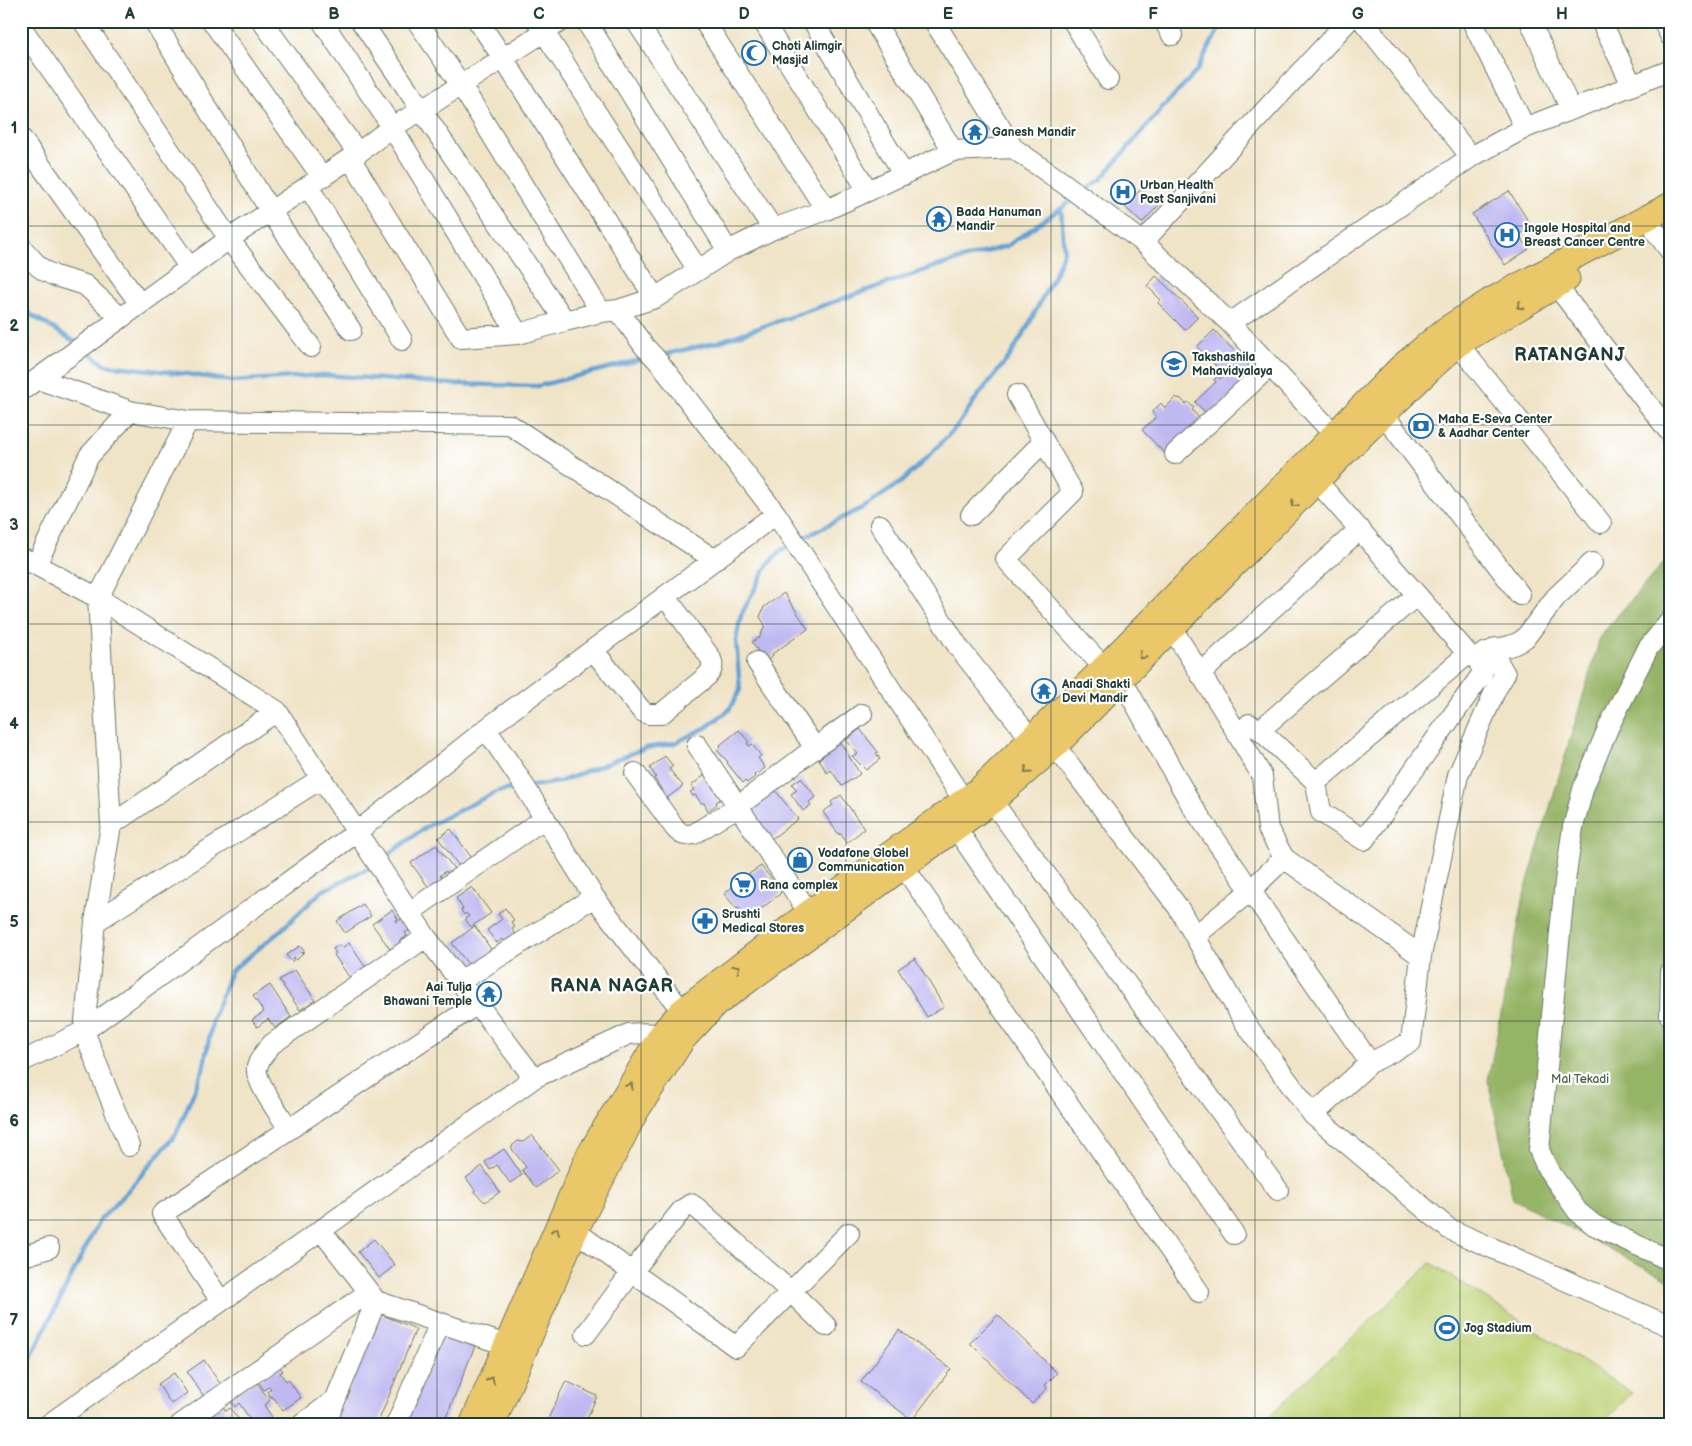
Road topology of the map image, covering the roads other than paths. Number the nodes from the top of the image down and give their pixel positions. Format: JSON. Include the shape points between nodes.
{"nodes":[{"id":1,"x":82,"y":21,"type":"edge"},
{"id":2,"x":154,"y":21,"type":"edge"},
{"id":3,"x":212,"y":21,"type":"edge"},
{"id":4,"x":262,"y":21,"type":"edge"},
{"id":5,"x":322,"y":21,"type":"edge"},
{"id":6,"x":361,"y":21,"type":"edge"},
{"id":7,"x":417,"y":21,"type":"edge"},
{"id":8,"x":478,"y":21,"type":"edge"},
{"id":9,"x":561,"y":21,"type":"edge"},
{"id":10,"x":586,"y":21,"type":"edge"},
{"id":11,"x":636,"y":21,"type":"edge"},
{"id":12,"x":704,"y":21,"type":"edge"},
{"id":13,"x":762,"y":21,"type":"edge"},
{"id":14,"x":813,"y":21,"type":"edge"},
{"id":15,"x":874,"y":21,"type":"edge"},
{"id":16,"x":934,"y":21,"type":"edge"},
{"id":17,"x":1072,"y":21,"type":"edge"},
{"id":18,"x":1348,"y":21,"type":"edge"},
{"id":19,"x":1363,"y":21,"type":"edge"},
{"id":20,"x":1472,"y":21,"type":"edge"},
{"id":21,"x":1530,"y":21,"type":"edge"},
{"id":22,"x":1601,"y":21,"type":"edge"},
{"id":23,"x":1663,"y":21,"type":"edge"},
{"id":24,"x":540,"y":27,"type":"edge"},
{"id":25,"x":26,"y":28,"type":"edge"},
{"id":26,"x":1671,"y":37,"type":"edge"},
{"id":27,"x":504,"y":58,"type":"junction"},
{"id":28,"x":1671,"y":70,"type":"edge"},
{"id":29,"x":1108,"y":79,"type":"dead end"},
{"id":30,"x":461,"y":85,"type":"junction"},
{"id":31,"x":1632,"y":85,"type":"junction"},
{"id":32,"x":422,"y":110,"type":"junction"},
{"id":33,"x":1571,"y":110,"type":"junction"},
{"id":34,"x":392,"y":127,"type":"junction"},
{"id":35,"x":1525,"y":128,"type":"junction"},
{"id":36,"x":21,"y":138,"type":"edge"},
{"id":37,"x":1013,"y":148,"type":"junction"},
{"id":38,"x":953,"y":151,"type":"junction"},
{"id":39,"x":354,"y":156,"type":"junction"},
{"id":40,"x":1471,"y":158,"type":"junction"},
{"id":41,"x":904,"y":175,"type":"junction"},
{"id":42,"x":315,"y":182,"type":"junction"},
{"id":43,"x":868,"y":191,"type":"junction"},
{"id":44,"x":1671,"y":205,"type":"edge"},
{"id":45,"x":826,"y":210,"type":"junction"},
{"id":46,"x":271,"y":212,"type":"junction"},
{"id":47,"x":1663,"y":228,"type":"edge"},
{"id":48,"x":774,"y":229,"type":"junction"},
{"id":49,"x":229,"y":239,"type":"junction"},
{"id":50,"x":1143,"y":242,"type":"junction"},
{"id":51,"x":21,"y":247,"type":"edge"},
{"id":52,"x":728,"y":251,"type":"junction"},
{"id":53,"x":1671,"y":252,"type":"edge"},
{"id":54,"x":190,"y":268,"type":"junction"},
{"id":55,"x":698,"y":270,"type":"junction"},
{"id":56,"x":1556,"y":285,"type":"junction"},
{"id":57,"x":655,"y":298,"type":"junction"},
{"id":58,"x":140,"y":304,"type":"junction"},
{"id":59,"x":609,"y":311,"type":"junction"},
{"id":60,"x":565,"y":321,"type":"junction"},
{"id":61,"x":116,"y":322,"type":"junction"},
{"id":62,"x":1230,"y":323,"type":"junction"},
{"id":63,"x":351,"y":330,"type":"dead end"},
{"id":64,"x":518,"y":334,"type":"junction"},
{"id":65,"x":402,"y":340,"type":"dead end"},
{"id":66,"x":1458,"y":344,"type":"junction"},
{"id":67,"x":311,"y":347,"type":"dead end"},
{"id":68,"x":1270,"y":366,"type":"junction"},
{"id":69,"x":38,"y":379,"type":"junction"},
{"id":70,"x":21,"y":391,"type":"edge"},
{"id":71,"x":1017,"y":395,"type":"dead end"},
{"id":72,"x":1378,"y":406,"type":"junction"},
{"id":73,"x":130,"y":411,"type":"junction"},
{"id":74,"x":188,"y":421,"type":"junction"},
{"id":75,"x":1671,"y":434,"type":"edge"},
{"id":76,"x":1044,"y":441,"type":"junction"},
{"id":77,"x":1341,"y":442,"type":"junction"},
{"id":78,"x":1175,"y":454,"type":"dead end"},
{"id":79,"x":1311,"y":474,"type":"junction"},
{"id":80,"x":971,"y":515,"type":"dead end"},
{"id":81,"x":780,"y":520,"type":"junction"},
{"id":82,"x":1601,"y":523,"type":"dead end"},
{"id":83,"x":880,"y":525,"type":"dead end"},
{"id":84,"x":1360,"y":529,"type":"junction"},
{"id":85,"x":715,"y":560,"type":"junction"},
{"id":86,"x":29,"y":561,"type":"edge"},
{"id":87,"x":1592,"y":563,"type":"dead end"},
{"id":88,"x":1417,"y":595,"type":"junction"},
{"id":89,"x":1520,"y":595,"type":"dead end"},
{"id":90,"x":665,"y":596,"type":"junction"},
{"id":91,"x":98,"y":598,"type":"junction"},
{"id":92,"x":1671,"y":620,"type":"edge"},
{"id":93,"x":1171,"y":627,"type":"junction"},
{"id":94,"x":1496,"y":648,"type":"junction"},
{"id":95,"x":593,"y":650,"type":"junction"},
{"id":96,"x":1472,"y":656,"type":"junction"},
{"id":97,"x":757,"y":662,"type":"dead end"},
{"id":98,"x":1112,"y":673,"type":"junction"},
{"id":99,"x":1200,"y":674,"type":"junction"},
{"id":100,"x":277,"y":711,"type":"junction"},
{"id":101,"x":1224,"y":711,"type":"junction"},
{"id":102,"x":862,"y":714,"type":"dead end"},
{"id":103,"x":486,"y":729,"type":"junction"},
{"id":104,"x":1260,"y":730,"type":"junction"},
{"id":105,"x":1031,"y":739,"type":"junction"},
{"id":106,"x":697,"y":745,"type":"dead end"},
{"id":107,"x":1055,"y":746,"type":"junction"},
{"id":108,"x":815,"y":748,"type":"junction"},
{"id":109,"x":635,"y":773,"type":"dead end"},
{"id":110,"x":322,"y":778,"type":"junction"},
{"id":111,"x":1316,"y":782,"type":"junction"},
{"id":112,"x":737,"y":807,"type":"junction"},
{"id":113,"x":966,"y":812,"type":"junction"},
{"id":114,"x":545,"y":818,"type":"junction"},
{"id":115,"x":111,"y":825,"type":"junction"},
{"id":116,"x":358,"y":832,"type":"junction"},
{"id":117,"x":1284,"y":858,"type":"junction"},
{"id":118,"x":904,"y":867,"type":"junction"},
{"id":119,"x":1250,"y":891,"type":"junction"},
{"id":120,"x":594,"y":897,"type":"junction"},
{"id":121,"x":410,"y":912,"type":"junction"},
{"id":122,"x":809,"y":913,"type":"junction"},
{"id":123,"x":95,"y":922,"type":"junction"},
{"id":124,"x":1195,"y":936,"type":"junction"},
{"id":125,"x":426,"y":937,"type":"junction"},
{"id":126,"x":1421,"y":956,"type":"junction"},
{"id":127,"x":1671,"y":972,"type":"edge"},
{"id":128,"x":459,"y":982,"type":"junction"},
{"id":129,"x":477,"y":1004,"type":"junction"},
{"id":130,"x":682,"y":1011,"type":"junction"},
{"id":131,"x":1670,"y":1016,"type":"edge"},
{"id":132,"x":84,"y":1032,"type":"junction"},
{"id":133,"x":672,"y":1037,"type":"junction"},
{"id":134,"x":21,"y":1062,"type":"edge"},
{"id":135,"x":1370,"y":1063,"type":"junction"},
{"id":136,"x":534,"y":1078,"type":"junction"},
{"id":137,"x":1313,"y":1115,"type":"junction"},
{"id":138,"x":289,"y":1129,"type":"junction"},
{"id":139,"x":129,"y":1146,"type":"dead end"},
{"id":140,"x":1278,"y":1190,"type":"dead end"},
{"id":141,"x":321,"y":1230,"type":"junction"},
{"id":142,"x":575,"y":1231,"type":"junction"},
{"id":143,"x":849,"y":1233,"type":"dead end"},
{"id":144,"x":1234,"y":1234,"type":"dead end"},
{"id":145,"x":49,"y":1248,"type":"dead end"},
{"id":146,"x":21,"y":1257,"type":"edge"},
{"id":147,"x":1671,"y":1261,"type":"edge"},
{"id":148,"x":632,"y":1272,"type":"junction"},
{"id":149,"x":791,"y":1292,"type":"junction"},
{"id":150,"x":1199,"y":1292,"type":"dead end"},
{"id":151,"x":372,"y":1296,"type":"junction"},
{"id":152,"x":221,"y":1301,"type":"junction"},
{"id":153,"x":440,"y":1323,"type":"junction"},
{"id":154,"x":826,"y":1326,"type":"dead end"},
{"id":155,"x":1671,"y":1327,"type":"edge"},
{"id":156,"x":586,"y":1334,"type":"dead end"},
{"id":157,"x":506,"y":1345,"type":"junction"},
{"id":158,"x":336,"y":1399,"type":"junction"},
{"id":159,"x":48,"y":1425,"type":"edge"},
{"id":160,"x":180,"y":1425,"type":"edge"},
{"id":161,"x":301,"y":1425,"type":"edge"},
{"id":162,"x":326,"y":1425,"type":"edge"},
{"id":163,"x":396,"y":1425,"type":"edge"},
{"id":164,"x":472,"y":1425,"type":"edge"},
{"id":165,"x":492,"y":1425,"type":"edge"}],
"edges":[{"from":1,"to":49,"type":"street"},
{"from":2,"to":46,"type":"street"},
{"from":3,"to":42,"type":"street"},
{"from":4,"to":39,"type":"street"},
{"from":5,"to":34,"type":"street"},
{"from":6,"to":32,"type":"street"},
{"from":7,"to":30,"type":"street"},
{"from":8,"to":27,"type":"street"},
{"from":9,"to":24,"type":"street"},
{"from":10,"to":52,"type":"street"},
{"from":11,"to":48,"type":"street"},
{"from":12,"to":45,"type":"street"},
{"from":13,"to":43,"type":"street"},
{"from":14,"to":41,"type":"street"},
{"from":15,"to":38,"type":"street"},
{"from":16,"to":37,"type":"street"},
{"from":17,"to":29,"type":"street"},
{"from":18,"to":50,"type":"street"},
{"from":19,"to":40,"type":"street"},
{"from":20,"to":35,"type":"street"},
{"from":21,"to":33,"type":"street"},
{"from":22,"to":31,"type":"street"},
{"from":23,"to":26,"type":"street"},
{"from":24,"to":27,"type":"street"},
{"from":24,"to":55,"type":"street"},
{"from":25,"to":54,"type":"street"},
{"from":27,"to":30,"type":"street"},
{"from":27,"to":57,"type":"street"},
{"from":28,"to":31,"type":"street"},
{"from":30,"to":32,"type":"street"},
{"from":30,"to":59,"type":"street"},
{"from":31,"to":33,"type":"street"},
{"from":32,"to":34,"type":"street"},
{"from":32,"to":60,"type":"street"},
{"from":33,"to":35,"type":"street"},
{"from":34,"to":39,"type":"street"},
{"from":34,"to":64,"type":"street"},
{"from":35,"to":40,"type":"street"},
{"from":36,"to":58,"type":"street"},
{"from":37,"to":38,"type":"street"},
{"from":37,"to":50,"type":"street"},
{"from":38,"to":41,"type":"street"},
{"from":39,"to":42,"type":"street"},
{"from":39,"to":64,"type":"street","via":[[461,338]]},
{"from":40,"to":62,"type":"street"},
{"from":41,"to":43,"type":"street"},
{"from":42,"to":46,"type":"street"},
{"from":42,"to":65,"type":"street"},
{"from":43,"to":45,"type":"street"},
{"from":44,"to":72,"type":"main road","via":[[1490,301],[1445,330],[1401,367]]},
{"from":45,"to":48,"type":"street"},
{"from":46,"to":49,"type":"street"},
{"from":46,"to":63,"type":"street"},
{"from":47,"to":53,"type":"street"},
{"from":47,"to":56,"type":"main road"},
{"from":48,"to":52,"type":"street"},
{"from":49,"to":54,"type":"street"},
{"from":49,"to":67,"type":"street"},
{"from":50,"to":62,"type":"street"},
{"from":51,"to":61,"type":"street","via":[[45,271],[85,285]]},
{"from":52,"to":55,"type":"street"},
{"from":54,"to":58,"type":"street"},
{"from":55,"to":57,"type":"street"},
{"from":56,"to":66,"type":"main road","one_way":true},
{"from":56,"to":75,"type":"street"},
{"from":57,"to":59,"type":"street"},
{"from":58,"to":61,"type":"street"},
{"from":59,"to":60,"type":"street"},
{"from":59,"to":81,"type":"street","via":[[658,361]]},
{"from":60,"to":64,"type":"street"},
{"from":61,"to":69,"type":"street"},
{"from":62,"to":68,"type":"street"},
{"from":66,"to":72,"type":"main road"},
{"from":66,"to":82,"type":"street"},
{"from":68,"to":77,"type":"street"},
{"from":68,"to":78,"type":"street"},
{"from":69,"to":70,"type":"street"},
{"from":69,"to":73,"type":"street"},
{"from":71,"to":76,"type":"street"},
{"from":72,"to":77,"type":"main road"},
{"from":72,"to":89,"type":"street"},
{"from":73,"to":74,"type":"street"},
{"from":73,"to":86,"type":"street","via":[[89,456]]},
{"from":74,"to":85,"type":"street","via":[[510,424]]},
{"from":74,"to":91,"type":"street"},
{"from":76,"to":80,"type":"street"},
{"from":76,"to":98,"type":"street","via":[[1073,492],[1006,559]]},
{"from":77,"to":79,"type":"main road"},
{"from":79,"to":84,"type":"street"},
{"from":79,"to":93,"type":"main road","one_way":true},
{"from":79,"to":98,"type":"main road"},
{"from":81,"to":85,"type":"street"},
{"from":81,"to":113,"type":"street"},
{"from":83,"to":105,"type":"street","via":[[959,648]]},
{"from":84,"to":88,"type":"street"},
{"from":84,"to":99,"type":"street"},
{"from":85,"to":90,"type":"street"},
{"from":86,"to":91,"type":"street"},
{"from":87,"to":94,"type":"street","via":[[1556,598],[1525,638],[1515,645]]},
{"from":88,"to":96,"type":"street"},
{"from":88,"to":104,"type":"street"},
{"from":90,"to":95,"type":"street"},
{"from":90,"to":95,"type":"street","via":[[713,663],[707,676],[661,714],[642,711]]},
{"from":91,"to":100,"type":"street"},
{"from":91,"to":115,"type":"street"},
{"from":92,"to":147,"type":"street","via":[[1648,648],[1608,726],[1584,786],[1573,827],[1539,1150],[1547,1168],[1578,1212],[1594,1225]]},
{"from":93,"to":98,"type":"main road","one_way":true},
{"from":93,"to":99,"type":"street"},
{"from":94,"to":96,"type":"street"},
{"from":94,"to":126,"type":"street","via":[[1504,677],[1458,775]]},
{"from":95,"to":103,"type":"street"},
{"from":96,"to":111,"type":"street"},
{"from":96,"to":111,"type":"street","via":[[1483,671],[1480,677],[1364,840],[1321,812]]},
{"from":97,"to":108,"type":"street"},
{"from":98,"to":105,"type":"main road"},
{"from":98,"to":107,"type":"main road"},
{"from":98,"to":119,"type":"street","via":[[1192,806]]},
{"from":99,"to":101,"type":"street"},
{"from":100,"to":110,"type":"street"},
{"from":100,"to":115,"type":"street"},
{"from":101,"to":104,"type":"street"},
{"from":101,"to":117,"type":"street","via":[[1262,776],[1268,829]]},
{"from":102,"to":108,"type":"street"},
{"from":103,"to":114,"type":"street"},
{"from":103,"to":116,"type":"street"},
{"from":104,"to":111,"type":"street"},
{"from":105,"to":113,"type":"main road","via":[[979,790]]},
{"from":106,"to":112,"type":"street"},
{"from":107,"to":113,"type":"main road","one_way":true},
{"from":107,"to":124,"type":"street","via":[[1178,907]]},
{"from":108,"to":112,"type":"street"},
{"from":109,"to":112,"type":"street","via":[[674,828],[686,836]]},
{"from":110,"to":116,"type":"street"},
{"from":110,"to":123,"type":"street"},
{"from":112,"to":122,"type":"street"},
{"from":113,"to":118,"type":"main road"},
{"from":113,"to":122,"type":"main road"},
{"from":113,"to":140,"type":"street"},
{"from":113,"to":144,"type":"street"},
{"from":114,"to":120,"type":"street"},
{"from":114,"to":121,"type":"street"},
{"from":115,"to":123,"type":"street"},
{"from":116,"to":121,"type":"street"},
{"from":116,"to":132,"type":"street"},
{"from":117,"to":119,"type":"street"},
{"from":117,"to":126,"type":"street"},
{"from":118,"to":133,"type":"main road"},
{"from":118,"to":150,"type":"street"},
{"from":119,"to":124,"type":"street"},
{"from":119,"to":135,"type":"street"},
{"from":120,"to":128,"type":"street"},
{"from":120,"to":130,"type":"street"},
{"from":121,"to":125,"type":"street"},
{"from":130,"to":122,"type":"main road","one_way":true},
{"from":123,"to":132,"type":"street"},
{"from":124,"to":137,"type":"street","via":[[1245,1023]]},
{"from":125,"to":128,"type":"street"},
{"from":125,"to":138,"type":"street","via":[[272,1044],[260,1058],[257,1069],[260,1081]]},
{"from":126,"to":135,"type":"street","via":[[1410,1042]]},
{"from":127,"to":131,"type":"street"},
{"from":128,"to":129,"type":"street"},
{"from":129,"to":136,"type":"street"},
{"from":129,"to":138,"type":"street"},
{"from":130,"to":133,"type":"main road"},
{"from":132,"to":134,"type":"street"},
{"from":132,"to":139,"type":"street"},
{"from":133,"to":136,"type":"street","via":[[629,1034]]},
{"from":133,"to":142,"type":"main road"},
{"from":157,"to":133,"type":"main road","one_way":true,"via":[[589,1155]]},
{"from":135,"to":137,"type":"street"},
{"from":136,"to":141,"type":"street"},
{"from":137,"to":155,"type":"street","via":[[1449,1229]]},
{"from":138,"to":152,"type":"street","via":[[162,1214]]},
{"from":141,"to":151,"type":"street"},
{"from":141,"to":152,"type":"street"},
{"from":142,"to":148,"type":"street"},
{"from":142,"to":165,"type":"main road"},
{"from":143,"to":149,"type":"street"},
{"from":145,"to":146,"type":"street"},
{"from":148,"to":149,"type":"street","via":[[736,1347]]},
{"from":148,"to":149,"type":"street","via":[[682,1210],[691,1204]]},
{"from":148,"to":156,"type":"street"},
{"from":149,"to":154,"type":"street"},
{"from":151,"to":153,"type":"street"},
{"from":151,"to":158,"type":"street"},
{"from":151,"to":160,"type":"street"},
{"from":152,"to":159,"type":"street"},
{"from":153,"to":157,"type":"street"},
{"from":153,"to":163,"type":"street"},
{"from":164,"to":157,"type":"main road","one_way":true},
{"from":158,"to":161,"type":"street"},
{"from":158,"to":162,"type":"street"}]}
